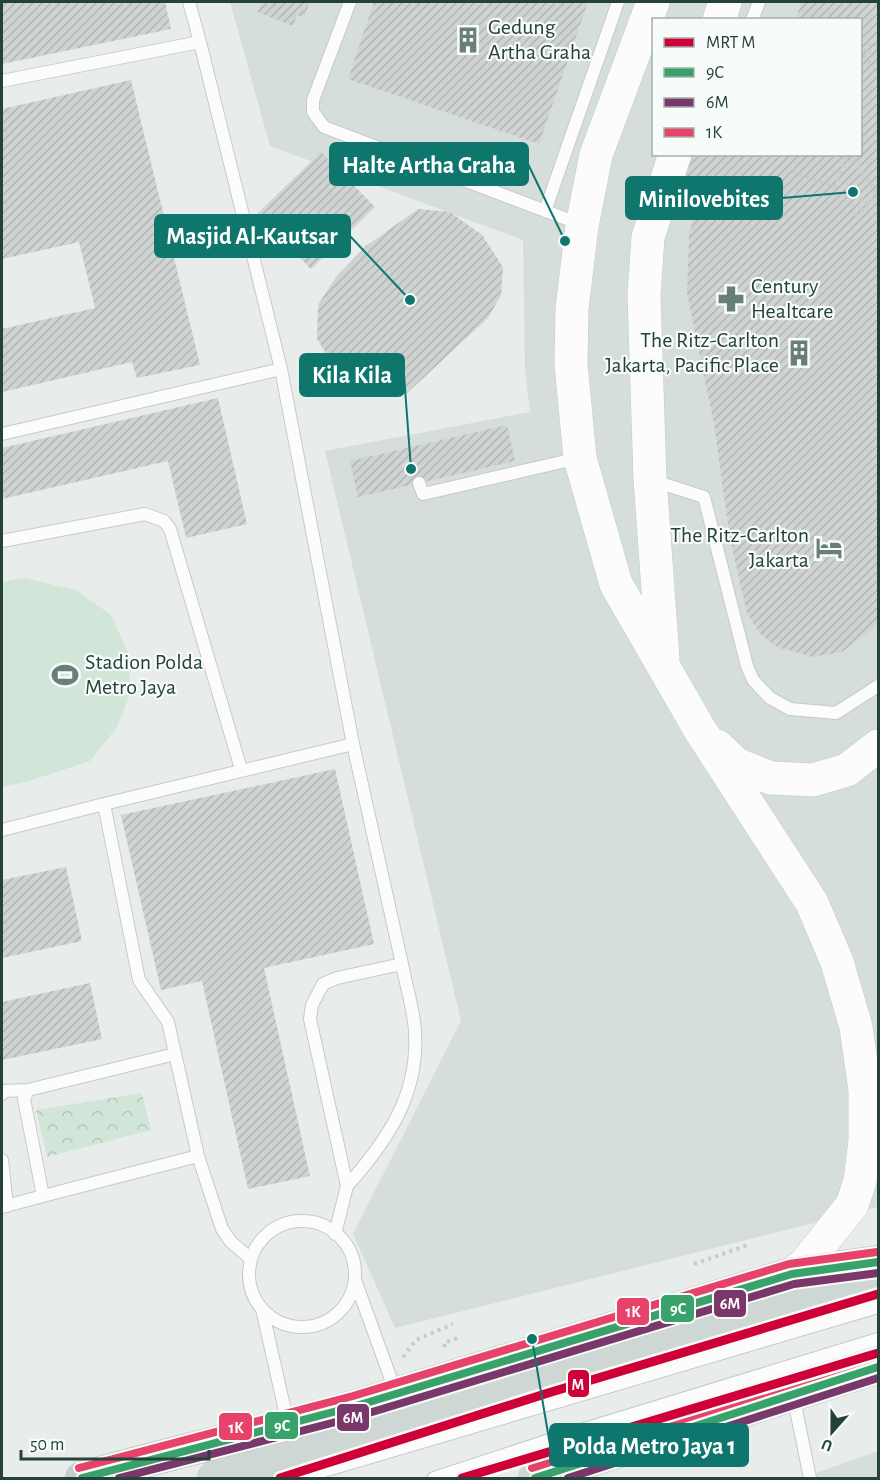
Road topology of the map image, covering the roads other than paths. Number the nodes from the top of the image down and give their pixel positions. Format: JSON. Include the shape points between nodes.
{"nodes":[{"id":1,"x":189,"y":2,"type":"edge"},
{"id":2,"x":350,"y":2,"type":"edge"},
{"id":3,"x":618,"y":2,"type":"edge"},
{"id":4,"x":653,"y":2,"type":"edge"},
{"id":5,"x":725,"y":2,"type":"edge"},
{"id":6,"x":759,"y":2,"type":"edge"},
{"id":7,"x":720,"y":18,"type":"edge"},
{"id":8,"x":753,"y":18,"type":"edge"},
{"id":9,"x":200,"y":42,"type":"junction"},
{"id":10,"x":2,"y":81,"type":"edge"},
{"id":11,"x":674,"y":156,"type":"edge"},
{"id":12,"x":683,"y":195,"type":"dead end"},
{"id":13,"x":545,"y":211,"type":"junction"},
{"id":14,"x":582,"y":226,"type":"junction"},
{"id":15,"x":648,"y":237,"type":"junction"},
{"id":16,"x":280,"y":369,"type":"junction"},
{"id":17,"x":2,"y":434,"type":"edge"},
{"id":18,"x":580,"y":458,"type":"junction"},
{"id":19,"x":650,"y":479,"type":"junction"},
{"id":20,"x":419,"y":483,"type":"dead end"},
{"id":21,"x":2,"y":541,"type":"edge"},
{"id":22,"x":663,"y":666,"type":"junction"},
{"id":23,"x":879,"y":686,"type":"edge"},
{"id":24,"x":700,"y":730,"type":"junction"},
{"id":25,"x":353,"y":744,"type":"junction"},
{"id":26,"x":879,"y":746,"type":"edge"},
{"id":27,"x":241,"y":770,"type":"junction"},
{"id":28,"x":104,"y":804,"type":"junction"},
{"id":29,"x":2,"y":830,"type":"edge"},
{"id":30,"x":402,"y":964,"type":"junction"},
{"id":31,"x":175,"y":1054,"type":"junction"},
{"id":32,"x":28,"y":1090,"type":"junction"},
{"id":33,"x":2,"y":1094,"type":"edge"},
{"id":34,"x":198,"y":1156,"type":"junction"},
{"id":35,"x":2,"y":1160,"type":"edge"},
{"id":36,"x":347,"y":1186,"type":"junction"},
{"id":37,"x":43,"y":1196,"type":"junction"},
{"id":38,"x":4,"y":1206,"type":"edge"},
{"id":39,"x":335,"y":1233,"type":"junction"},
{"id":40,"x":251,"y":1259,"type":"junction"},
{"id":41,"x":879,"y":1262,"type":"edge"},
{"id":42,"x":879,"y":1271,"type":"edge"},
{"id":43,"x":792,"y":1275,"type":"junction"},
{"id":44,"x":355,"y":1279,"type":"junction"},
{"id":45,"x":879,"y":1307,"type":"edge"},
{"id":46,"x":262,"y":1310,"type":"junction"},
{"id":47,"x":879,"y":1339,"type":"edge"},
{"id":48,"x":879,"y":1367,"type":"edge"},
{"id":49,"x":396,"y":1394,"type":"junction"},
{"id":50,"x":792,"y":1394,"type":"junction"},
{"id":51,"x":295,"y":1452,"type":"edge"},
{"id":52,"x":171,"y":1453,"type":"junction"},
{"id":53,"x":82,"y":1479,"type":"edge"},
{"id":54,"x":133,"y":1479,"type":"edge"},
{"id":55,"x":214,"y":1479,"type":"edge"},
{"id":56,"x":434,"y":1479,"type":"edge"},
{"id":57,"x":535,"y":1479,"type":"edge"},
{"id":58,"x":810,"y":1479,"type":"edge"}],
"edges":[{"from":1,"to":9,"type":"lane"},
{"from":2,"to":13,"type":"lane","via":[[313,99],[317,120],[324,127]]},
{"from":3,"to":13,"type":"lane"},
{"from":4,"to":14,"type":"main road","via":[[596,155]]},
{"from":5,"to":7,"type":"main road"},
{"from":6,"to":8,"type":"lane"},
{"from":9,"to":10,"type":"lane"},
{"from":9,"to":16,"type":"lane"},
{"from":11,"to":15,"type":"main road"},
{"from":12,"to":15,"type":"lane"},
{"from":13,"to":14,"type":"lane"},
{"from":14,"to":18,"type":"main road","via":[[572,309],[571,364]]},
{"from":15,"to":19,"type":"main road","via":[[644,295]]},
{"from":16,"to":17,"type":"lane"},
{"from":16,"to":25,"type":"lane"},
{"from":18,"to":20,"type":"lane","via":[[423,494]]},
{"from":18,"to":22,"type":"main road","via":[[616,584]]},
{"from":19,"to":22,"type":"main road"},
{"from":19,"to":23,"type":"lane","via":[[704,497],[747,666],[753,680],[770,698],[790,708],[836,713]]},
{"from":21,"to":27,"type":"lane","via":[[145,514],[164,521],[170,529]]},
{"from":22,"to":24,"type":"main road"},
{"from":24,"to":26,"type":"main road","via":[[736,764],[771,778],[813,780],[847,770]]},
{"from":24,"to":43,"type":"main road","via":[[812,903],[837,962],[856,1027],[865,1090],[861,1181],[852,1204]]},
{"from":25,"to":27,"type":"lane"},
{"from":25,"to":30,"type":"lane"},
{"from":27,"to":28,"type":"lane"},
{"from":28,"to":29,"type":"lane"},
{"from":28,"to":31,"type":"lane","via":[[139,981],[168,1022]]},
{"from":30,"to":36,"type":"lane","via":[[415,1030],[415,1064],[407,1095],[379,1150]]},
{"from":30,"to":36,"type":"lane","via":[[323,984],[312,1005],[310,1018]]},
{"from":31,"to":32,"type":"lane"},
{"from":31,"to":34,"type":"lane"},
{"from":32,"to":33,"type":"lane"},
{"from":32,"to":37,"type":"lane","via":[[24,1099]]},
{"from":34,"to":37,"type":"lane"},
{"from":34,"to":40,"type":"lane","via":[[222,1229]]},
{"from":35,"to":38,"type":"lane"},
{"from":36,"to":39,"type":"lane"},
{"from":37,"to":38,"type":"lane"},
{"from":39,"to":40,"type":"lane","via":[[304,1221],[287,1223],[272,1230],[259,1243]]},
{"from":39,"to":44,"type":"lane","via":[[350,1254]]},
{"from":40,"to":46,"type":"lane","via":[[249,1277]]},
{"from":41,"to":43,"type":"highway"},
{"from":42,"to":51,"type":"main road"},
{"from":43,"to":49,"type":"highway"},
{"from":44,"to":46,"type":"lane","via":[[342,1310],[311,1326],[276,1321]]},
{"from":44,"to":49,"type":"lane"},
{"from":45,"to":51,"type":"lane"},
{"from":46,"to":51,"type":"lane"},
{"from":47,"to":56,"type":"lane"},
{"from":48,"to":50,"type":"main road"},
{"from":49,"to":51,"type":"highway","via":[[356,1406]]},
{"from":50,"to":57,"type":"main road"},
{"from":50,"to":58,"type":"lane"},
{"from":51,"to":52,"type":"highway"},
{"from":51,"to":55,"type":"main road"},
{"from":52,"to":53,"type":"highway"},
{"from":52,"to":54,"type":"highway"}]}
